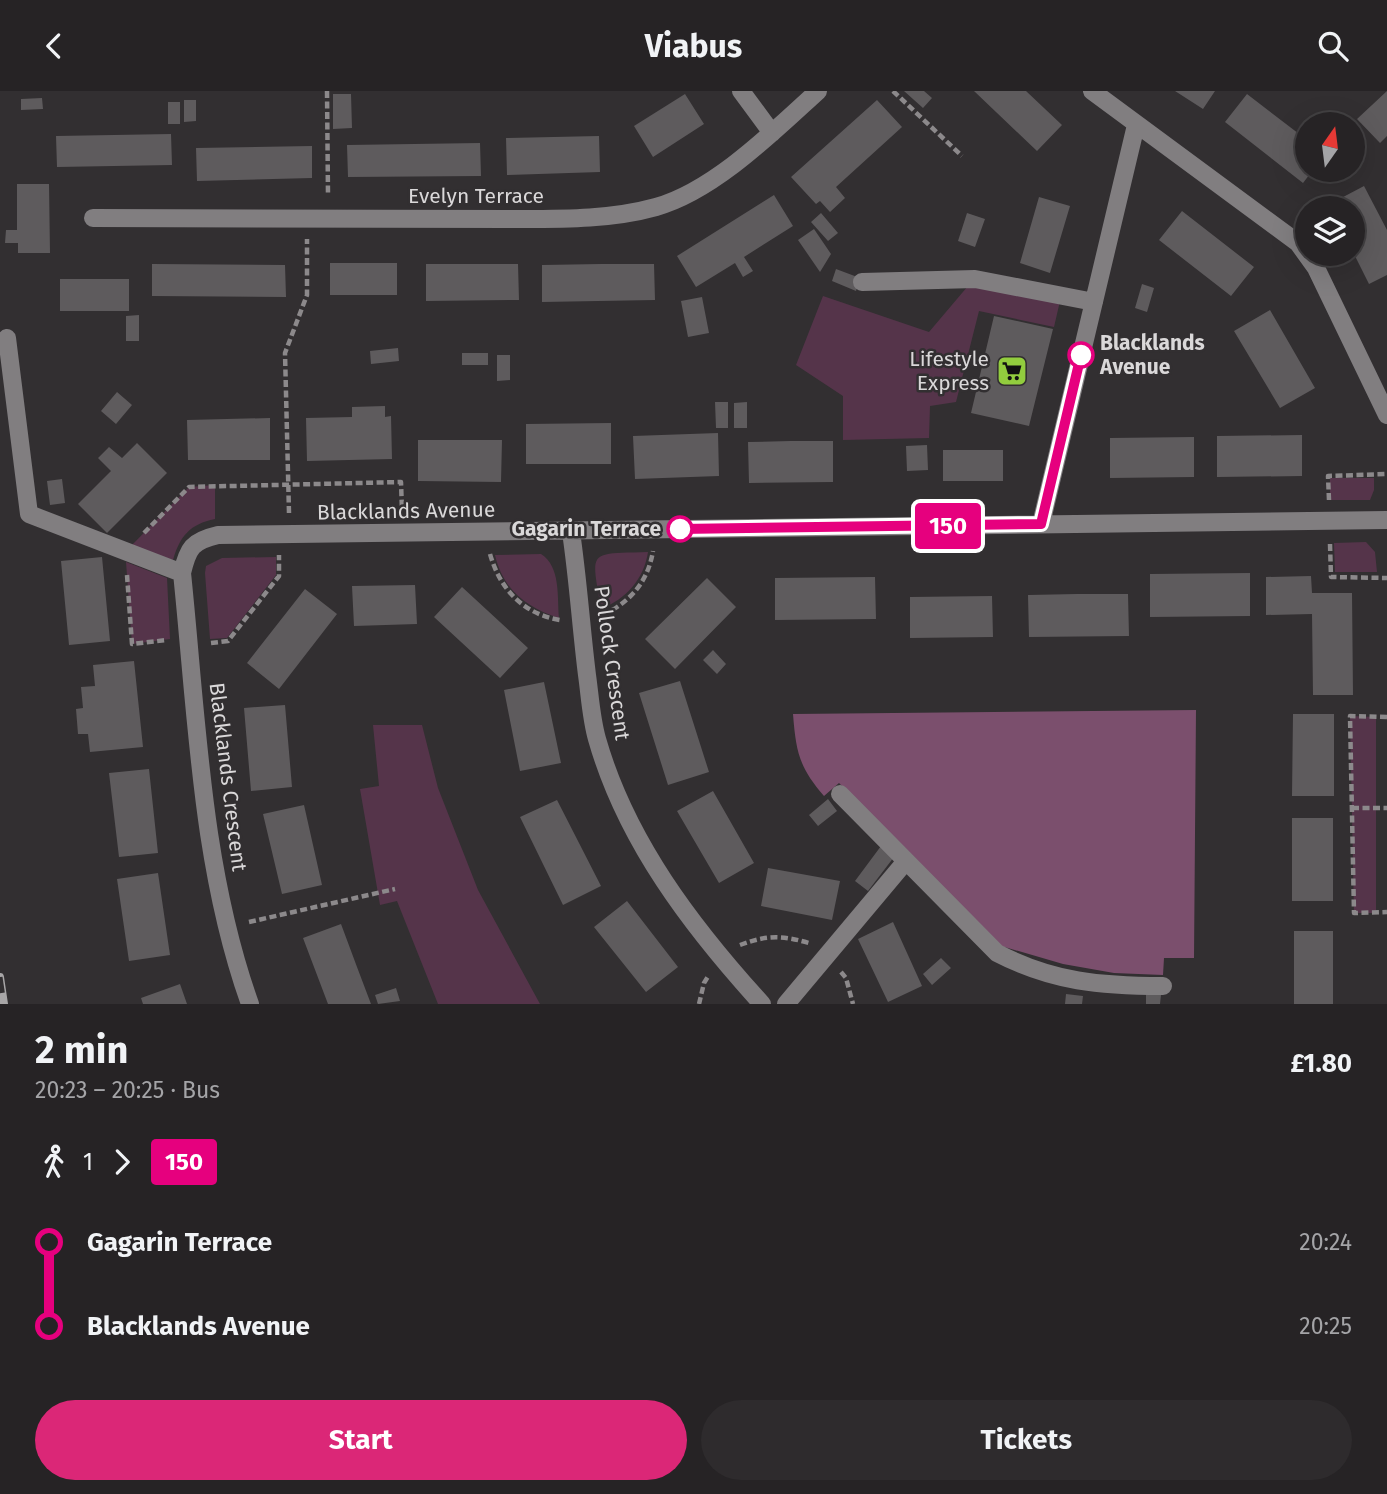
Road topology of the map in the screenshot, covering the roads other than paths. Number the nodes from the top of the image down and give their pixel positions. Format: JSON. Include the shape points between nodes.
{"nodes":[{"id":1,"x":741,"y":91,"type":"edge"},
{"id":2,"x":818,"y":91,"type":"edge"},
{"id":3,"x":1093,"y":91,"type":"edge"},
{"id":4,"x":1136,"y":125,"type":"junction"},
{"id":5,"x":772,"y":134,"type":"junction"},
{"id":6,"x":93,"y":218,"type":"dead end"},
{"id":7,"x":862,"y":282,"type":"dead end"},
{"id":8,"x":1094,"y":302,"type":"junction"},
{"id":9,"x":7,"y":338,"type":"dead end"},
{"id":10,"x":1387,"y":415,"type":"edge"},
{"id":11,"x":1387,"y":520,"type":"edge"},
{"id":12,"x":1041,"y":524,"type":"junction"},
{"id":13,"x":571,"y":532,"type":"junction"},
{"id":14,"x":187,"y":553,"type":"joint"},
{"id":15,"x":182,"y":573,"type":"junction"},
{"id":16,"x":840,"y":794,"type":"dead end"},
{"id":17,"x":906,"y":861,"type":"junction"},
{"id":18,"x":1163,"y":986,"type":"dead end"},
{"id":19,"x":250,"y":1004,"type":"edge"},
{"id":20,"x":762,"y":1004,"type":"edge"},
{"id":21,"x":786,"y":1004,"type":"edge"}],
"edges":[{"from":1,"to":5,"type":"street"},
{"from":2,"to":5,"type":"street","name":"Evelyn Terrace"},
{"from":3,"to":4,"type":"street"},
{"from":4,"to":8,"type":"street"},
{"from":4,"to":10,"type":"street","via":[[1298,243],[1316,268]]},
{"from":5,"to":6,"type":"street","name":"Evelyn Terrace","via":[[685,195],[657,207],[584,219]]},
{"from":7,"to":8,"type":"street","via":[[975,279]]},
{"from":8,"to":12,"type":"street"},
{"from":9,"to":15,"type":"street","via":[[29,514]]},
{"from":11,"to":12,"type":"street","name":"Blacklands Avenue"},
{"from":12,"to":13,"type":"street","name":"Blacklands Avenue"},
{"from":13,"to":14,"type":"street","name":"Blacklands Avenue","via":[[218,535],[195,543]]},
{"from":13,"to":20,"type":"street","name":"Pollock Crescent","via":[[597,738],[619,801],[689,918]]},
{"from":14,"to":15,"type":"street","name":"Blacklands Crescent"},
{"from":15,"to":19,"type":"street","name":"Blacklands Crescent","via":[[212,850]]},
{"from":16,"to":17,"type":"street"},
{"from":17,"to":18,"type":"street","via":[[997,953],[1021,965],[1049,976]]},
{"from":17,"to":21,"type":"street"}]}
